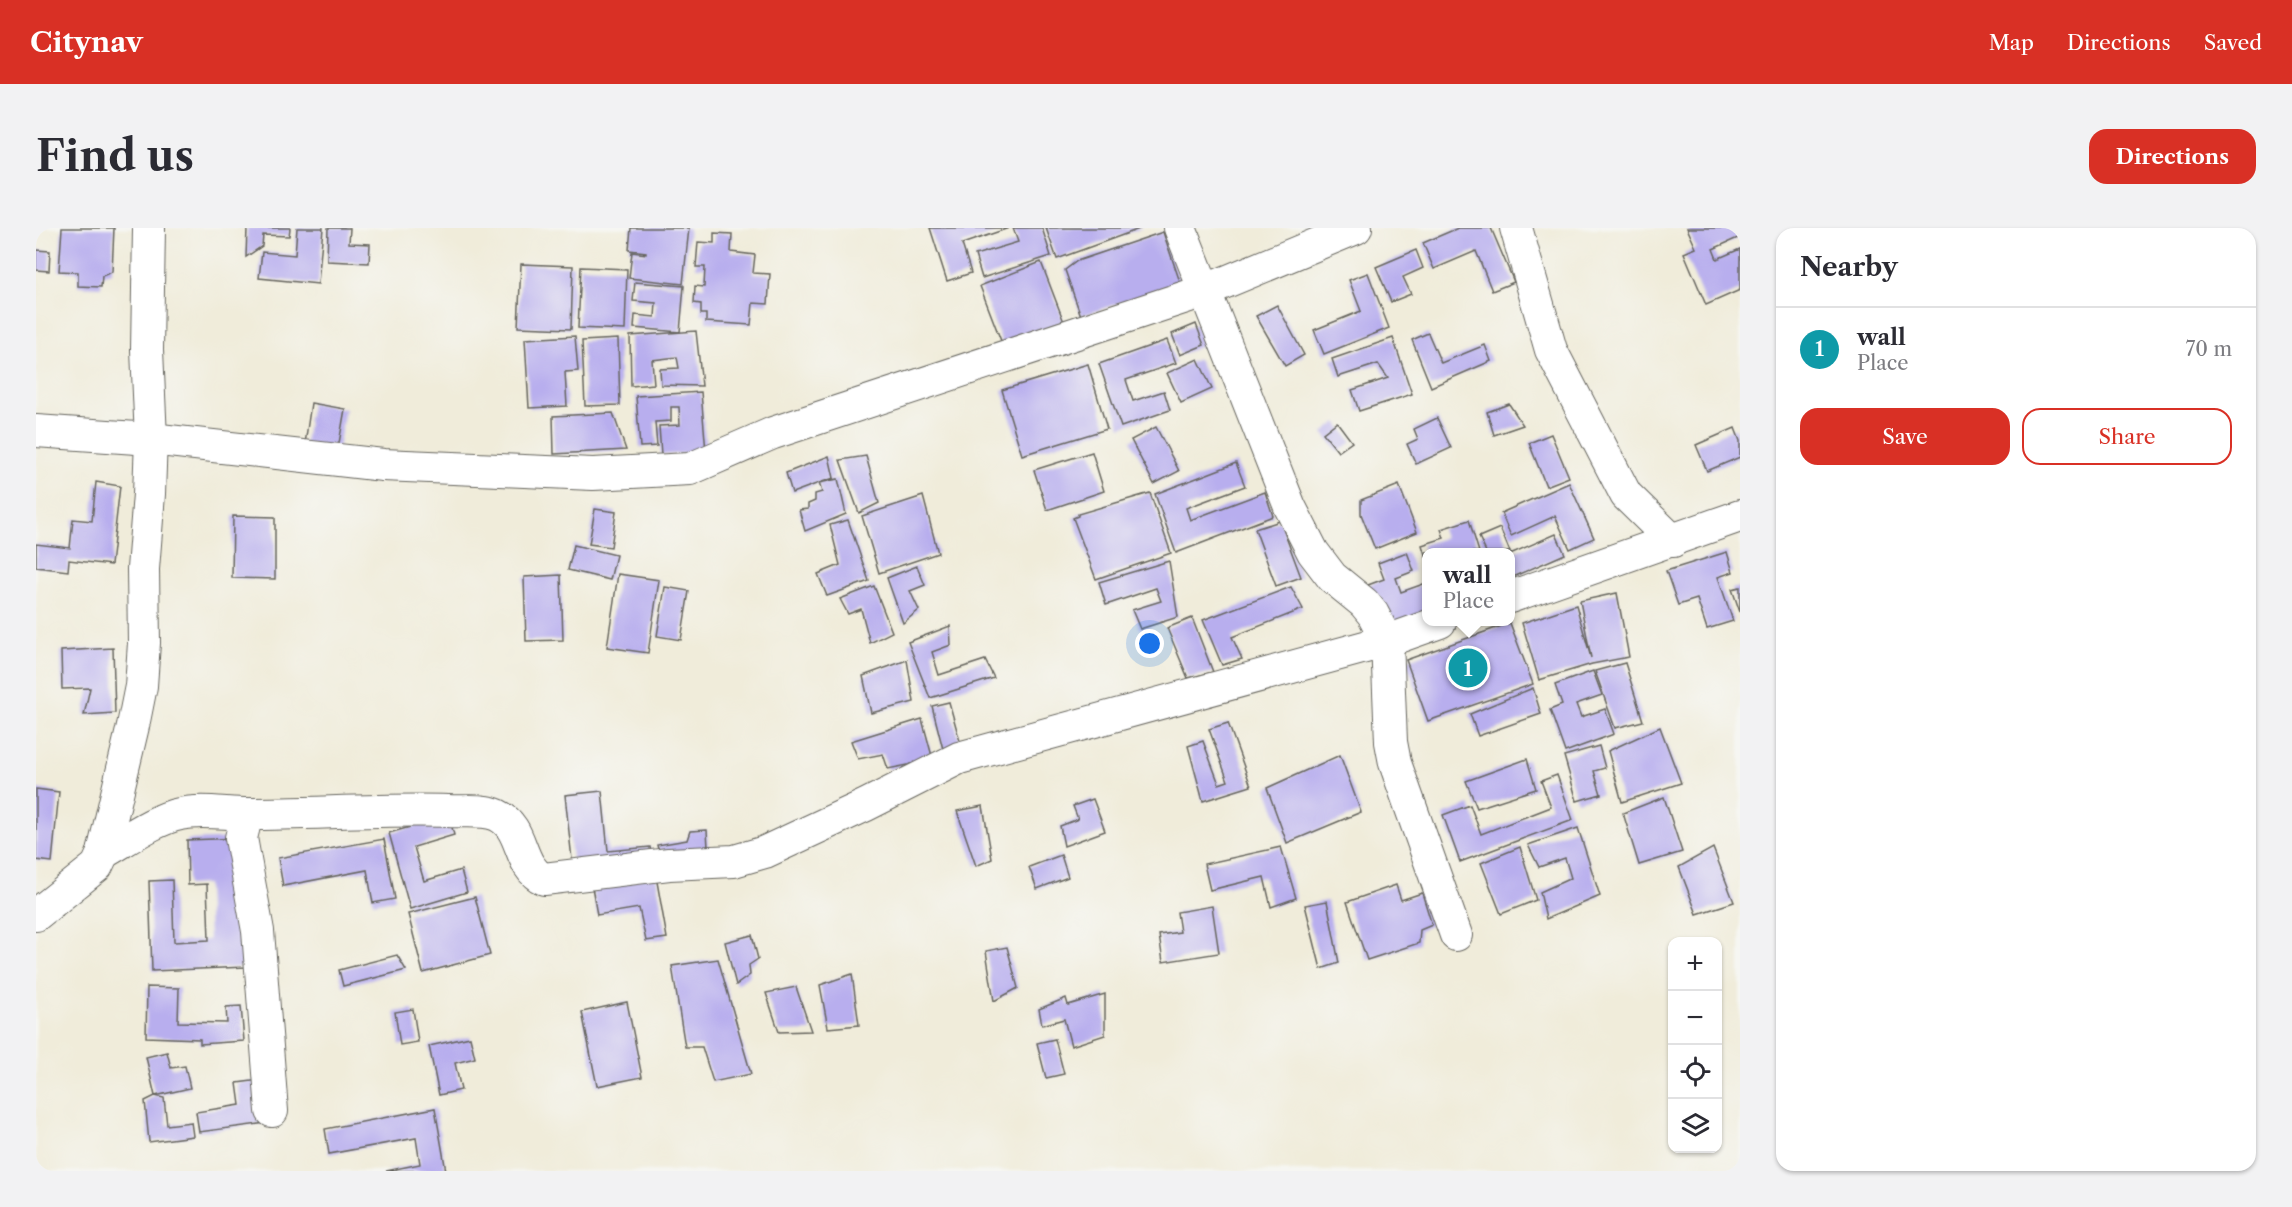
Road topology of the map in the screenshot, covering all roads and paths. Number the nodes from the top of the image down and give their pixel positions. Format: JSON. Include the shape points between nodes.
{"nodes":[{"id":1,"x":149,"y":228,"type":"edge"},
{"id":2,"x":1180,"y":228,"type":"edge"},
{"id":3,"x":1356,"y":228,"type":"edge"},
{"id":4,"x":1516,"y":228,"type":"edge"},
{"id":5,"x":1204,"y":291,"type":"junction"},
{"id":6,"x":36,"y":431,"type":"edge"},
{"id":7,"x":151,"y":439,"type":"junction"},
{"id":8,"x":1740,"y":516,"type":"edge"},
{"id":9,"x":1673,"y":541,"type":"junction"},
{"id":10,"x":1515,"y":595,"type":"edge"},
{"id":11,"x":1427,"y":626,"type":"edge"},
{"id":12,"x":1387,"y":641,"type":"junction"},
{"id":13,"x":247,"y":814,"type":"junction"},
{"id":14,"x":103,"y":854,"type":"junction"},
{"id":15,"x":40,"y":907,"type":"edge"},
{"id":16,"x":1456,"y":935,"type":"dead end"},
{"id":17,"x":273,"y":1111,"type":"dead end"}],
"edges":[{"from":1,"to":7,"type":"street","via":[[147,350]]},
{"from":2,"to":5,"type":"street"},
{"from":3,"to":5,"type":"street"},
{"from":4,"to":9,"type":"street","via":[[1541,321],[1556,360],[1626,495]]},
{"from":5,"to":7,"type":"street","via":[[773,433],[690,469],[592,474],[383,465]]},
{"from":5,"to":12,"type":"street","via":[[1290,507],[1313,552],[1332,577],[1364,603]]},
{"from":6,"to":7,"type":"street"},
{"from":7,"to":14,"type":"street","via":[[141,686]]},
{"from":8,"to":9,"type":"street"},
{"from":9,"to":10,"type":"street"},
{"from":11,"to":12,"type":"street"},
{"from":12,"to":13,"type":"street","via":[[959,758],[800,837],[734,861],[669,864],[544,879],[530,869],[517,834],[497,815],[381,811]]},
{"from":12,"to":16,"type":"street","via":[[1395,763]]},
{"from":13,"to":14,"type":"street","via":[[177,814]]},
{"from":13,"to":17,"type":"street","via":[[241,838],[258,931]]},
{"from":14,"to":15,"type":"street","via":[[97,866]]}]}
